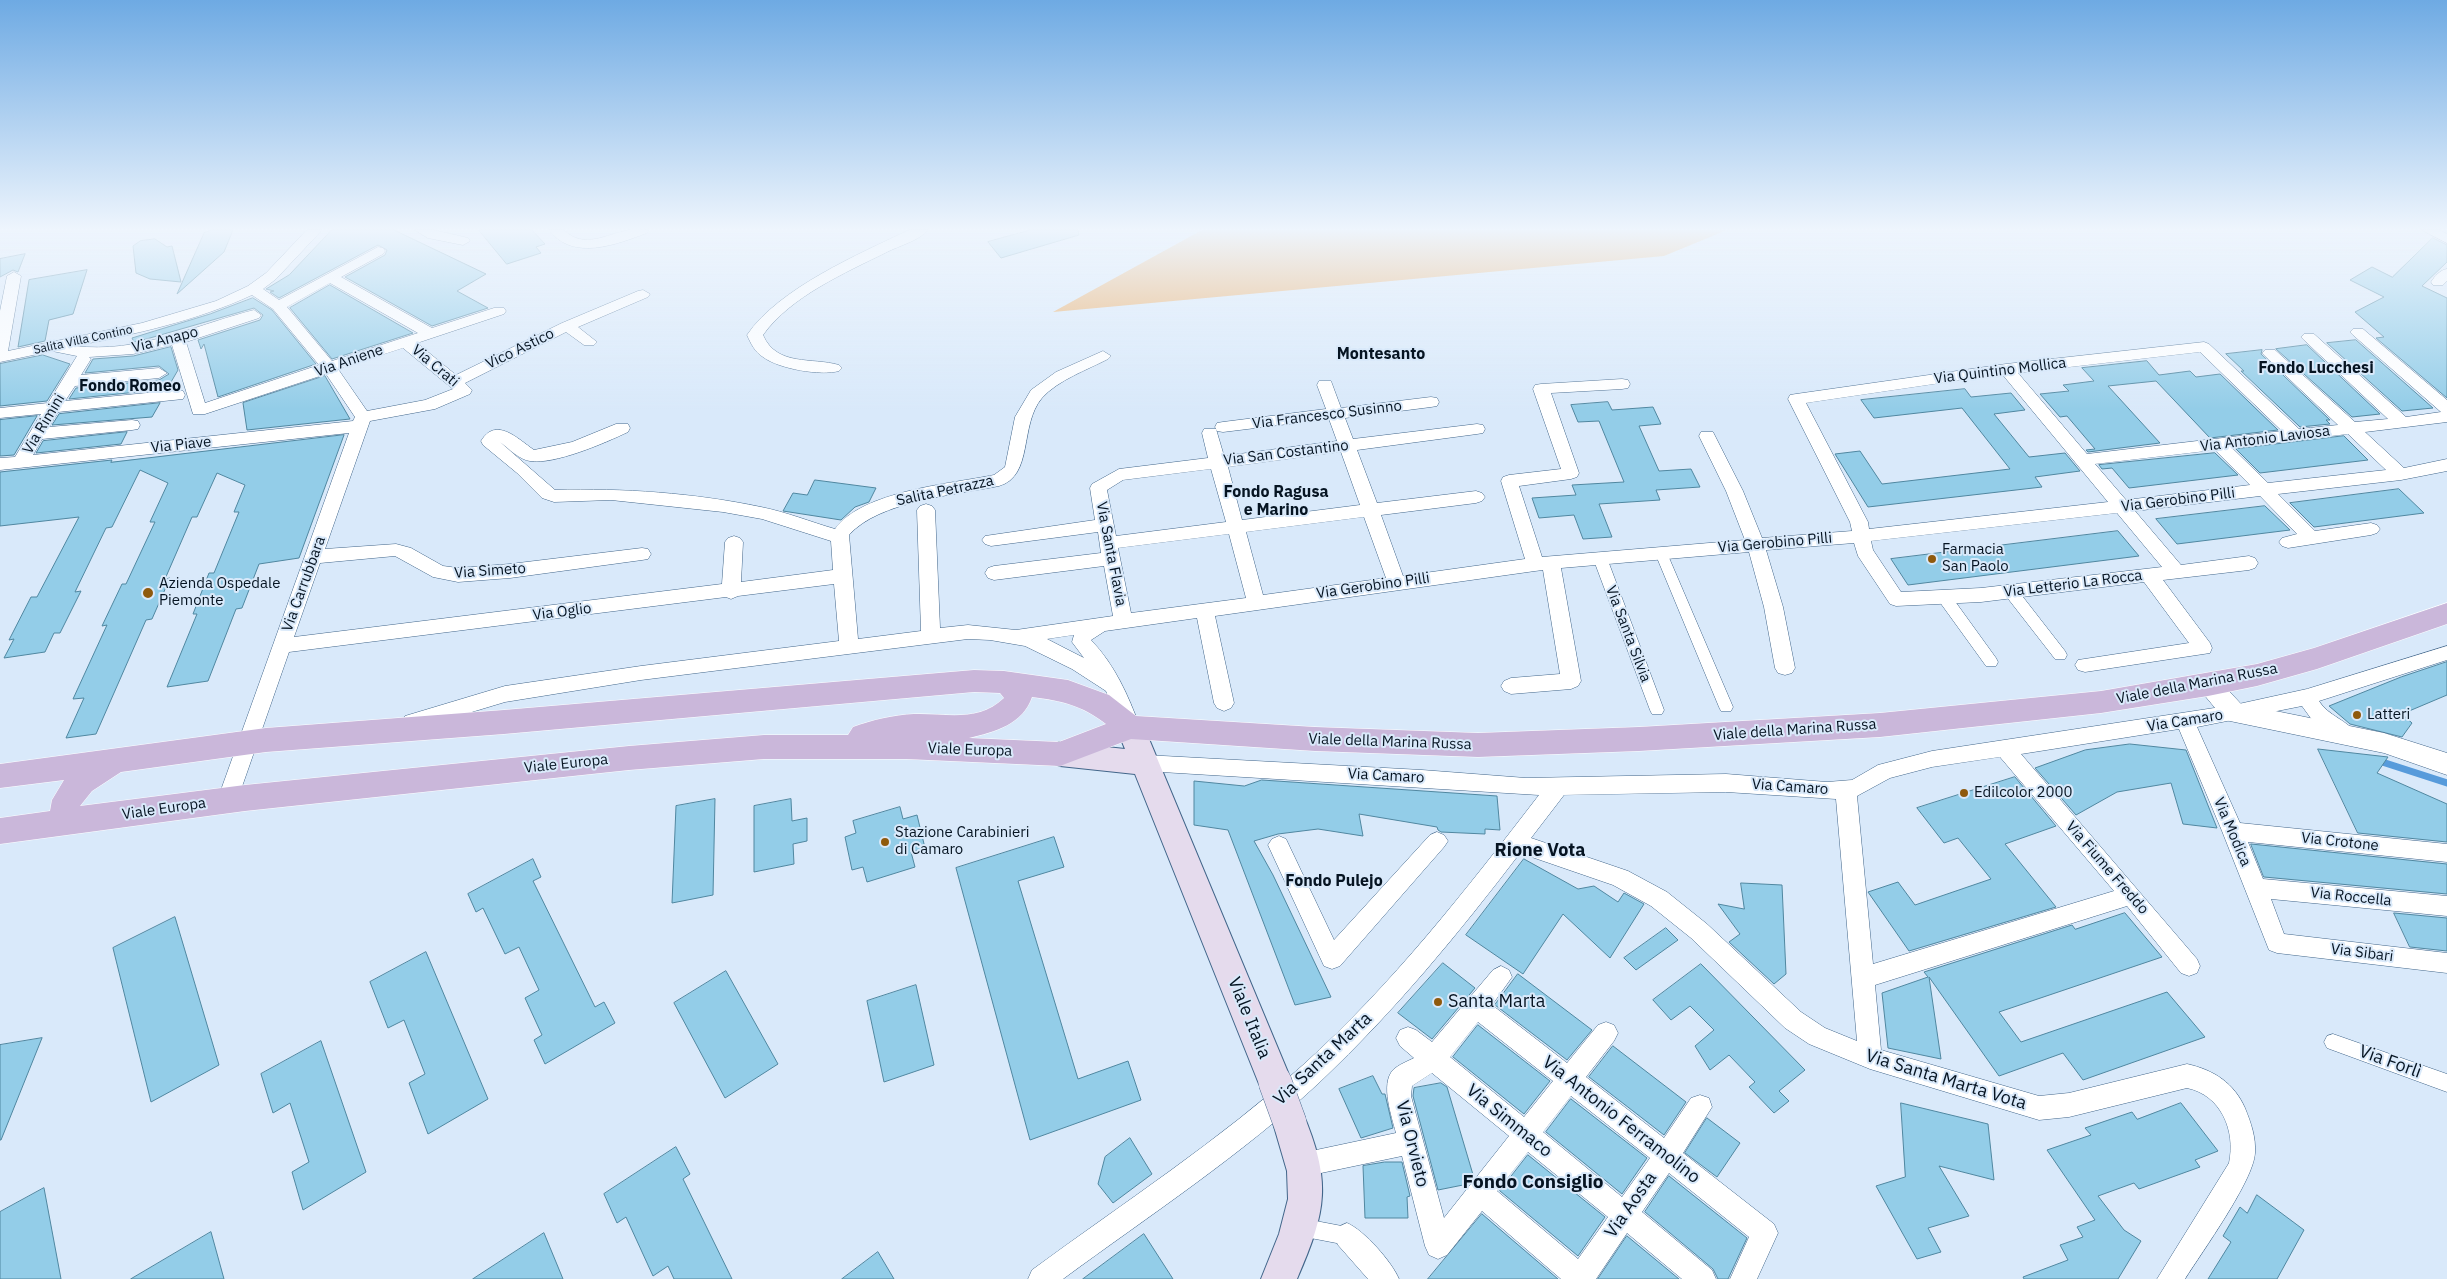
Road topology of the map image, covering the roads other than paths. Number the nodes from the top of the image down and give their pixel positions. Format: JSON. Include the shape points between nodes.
{"nodes":[{"id":1,"x":11,"y":290,"type":"edge"},
{"id":2,"x":250,"y":290,"type":"edge"},
{"id":3,"x":255,"y":290,"type":"edge"},
{"id":4,"x":307,"y":290,"type":"edge"},
{"id":5,"x":352,"y":290,"type":"edge"},
{"id":6,"x":810,"y":290,"type":"edge"},
{"id":7,"x":643,"y":294,"type":"dead end"},
{"id":8,"x":278,"y":306,"type":"junction"},
{"id":9,"x":499,"y":311,"type":"dead end"},
{"id":10,"x":254,"y":315,"type":"dead end"},
{"id":11,"x":568,"y":326,"type":"junction"},
{"id":12,"x":2358,"y":332,"type":"dead end"},
{"id":13,"x":431,"y":334,"type":"junction"},
{"id":14,"x":2310,"y":336,"type":"dead end"},
{"id":15,"x":178,"y":339,"type":"junction"},
{"id":16,"x":406,"y":342,"type":"junction"},
{"id":17,"x":589,"y":342,"type":"dead end"},
{"id":18,"x":44,"y":347,"type":"junction"},
{"id":19,"x":0,"y":351,"type":"edge"},
{"id":20,"x":2270,"y":353,"type":"dead end"},
{"id":21,"x":1103,"y":356,"type":"dead end"},
{"id":22,"x":0,"y":357,"type":"edge"},
{"id":23,"x":83,"y":359,"type":"dead end"},
{"id":24,"x":329,"y":367,"type":"junction"},
{"id":25,"x":834,"y":368,"type":"dead end"},
{"id":26,"x":2006,"y":369,"type":"junction"},
{"id":27,"x":158,"y":373,"type":"dead end"},
{"id":28,"x":69,"y":381,"type":"junction"},
{"id":29,"x":1622,"y":384,"type":"dead end"},
{"id":30,"x":1325,"y":385,"type":"dead end"},
{"id":31,"x":459,"y":386,"type":"junction"},
{"id":32,"x":177,"y":395,"type":"dead end"},
{"id":33,"x":1431,"y":402,"type":"dead end"},
{"id":34,"x":54,"y":407,"type":"junction"},
{"id":35,"x":2447,"y":409,"type":"edge"},
{"id":36,"x":199,"y":410,"type":"joint"},
{"id":37,"x":0,"y":413,"type":"edge"},
{"id":38,"x":1335,"y":414,"type":"junction"},
{"id":39,"x":2447,"y":417,"type":"edge"},
{"id":40,"x":362,"y":421,"type":"junction"},
{"id":41,"x":2402,"y":422,"type":"junction"},
{"id":42,"x":132,"y":425,"type":"dead end"},
{"id":43,"x":622,"y":428,"type":"dead end"},
{"id":44,"x":2352,"y":428,"type":"junction"},
{"id":45,"x":1477,"y":429,"type":"dead end"},
{"id":46,"x":37,"y":434,"type":"junction"},
{"id":47,"x":2296,"y":435,"type":"junction"},
{"id":48,"x":1707,"y":436,"type":"dead end"},
{"id":49,"x":2219,"y":444,"type":"junction"},
{"id":50,"x":1347,"y":446,"type":"junction"},
{"id":51,"x":2083,"y":460,"type":"junction"},
{"id":52,"x":20,"y":462,"type":"junction"},
{"id":53,"x":1218,"y":462,"type":"junction"},
{"id":54,"x":0,"y":464,"type":"edge"},
{"id":55,"x":2447,"y":465,"type":"edge"},
{"id":56,"x":2401,"y":474,"type":"junction"},
{"id":57,"x":1098,"y":488,"type":"joint"},
{"id":58,"x":2264,"y":490,"type":"junction"},
{"id":59,"x":1476,"y":497,"type":"dead end"},
{"id":60,"x":2122,"y":507,"type":"junction"},
{"id":61,"x":926,"y":510,"type":"dead end"},
{"id":62,"x":1371,"y":510,"type":"junction"},
{"id":63,"x":1105,"y":525,"type":"junction"},
{"id":64,"x":1236,"y":528,"type":"junction"},
{"id":65,"x":2372,"y":529,"type":"dead end"},
{"id":66,"x":1861,"y":536,"type":"junction"},
{"id":67,"x":839,"y":537,"type":"junction"},
{"id":68,"x":2311,"y":538,"type":"junction"},
{"id":69,"x":991,"y":540,"type":"dead end"},
{"id":70,"x":734,"y":542,"type":"dead end"},
{"id":71,"x":2288,"y":542,"type":"dead end"},
{"id":72,"x":1756,"y":544,"type":"junction"},
{"id":73,"x":1110,"y":551,"type":"junction"},
{"id":74,"x":1661,"y":553,"type":"junction"},
{"id":75,"x":642,"y":554,"type":"dead end"},
{"id":76,"x":314,"y":557,"type":"junction"},
{"id":77,"x":1600,"y":558,"type":"junction"},
{"id":78,"x":2249,"y":563,"type":"dead end"},
{"id":79,"x":1543,"y":564,"type":"junction"},
{"id":80,"x":2177,"y":572,"type":"junction"},
{"id":81,"x":994,"y":573,"type":"dead end"},
{"id":82,"x":2149,"y":575,"type":"junction"},
{"id":83,"x":842,"y":576,"type":"junction"},
{"id":84,"x":1397,"y":583,"type":"junction"},
{"id":85,"x":731,"y":592,"type":"junction"},
{"id":86,"x":2011,"y":592,"type":"junction"},
{"id":87,"x":1944,"y":597,"type":"junction"},
{"id":88,"x":1256,"y":602,"type":"junction"},
{"id":89,"x":1204,"y":609,"type":"junction"},
{"id":90,"x":2447,"y":613,"type":"edge"},
{"id":91,"x":1123,"y":620,"type":"junction"},
{"id":92,"x":1104,"y":623,"type":"junction"},
{"id":93,"x":932,"y":636,"type":"junction"},
{"id":94,"x":1019,"y":636,"type":"junction"},
{"id":95,"x":282,"y":646,"type":"junction"},
{"id":96,"x":849,"y":646,"type":"junction"},
{"id":97,"x":2447,"y":653,"type":"edge"},
{"id":98,"x":2060,"y":655,"type":"dead end"},
{"id":99,"x":1991,"y":662,"type":"dead end"},
{"id":100,"x":2085,"y":665,"type":"dead end"},
{"id":101,"x":1785,"y":668,"type":"dead end"},
{"id":102,"x":1004,"y":682,"type":"junction"},
{"id":103,"x":2208,"y":685,"type":"junction"},
{"id":104,"x":1113,"y":686,"type":"junction"},
{"id":105,"x":1511,"y":686,"type":"dead end"},
{"id":106,"x":2307,"y":697,"type":"junction"},
{"id":107,"x":1224,"y":703,"type":"dead end"},
{"id":108,"x":1726,"y":706,"type":"dead end"},
{"id":109,"x":1657,"y":710,"type":"dead end"},
{"id":110,"x":2234,"y":713,"type":"junction"},
{"id":111,"x":2185,"y":721,"type":"junction"},
{"id":112,"x":1130,"y":728,"type":"junction"},
{"id":113,"x":390,"y":729,"type":"junction"},
{"id":114,"x":2346,"y":734,"type":"junction"},
{"id":115,"x":247,"y":742,"type":"junction"},
{"id":116,"x":808,"y":746,"type":"junction"},
{"id":117,"x":2004,"y":748,"type":"junction"},
{"id":118,"x":1060,"y":754,"type":"junction"},
{"id":119,"x":124,"y":759,"type":"junction"},
{"id":120,"x":1145,"y":762,"type":"junction"},
{"id":121,"x":2447,"y":764,"type":"edge"},
{"id":122,"x":0,"y":776,"type":"edge"},
{"id":123,"x":1557,"y":788,"type":"junction"},
{"id":124,"x":1846,"y":790,"type":"junction"},
{"id":125,"x":227,"y":800,"type":"junction"},
{"id":126,"x":74,"y":821,"type":"junction"},
{"id":127,"x":0,"y":831,"type":"edge"},
{"id":128,"x":2233,"y":831,"type":"junction"},
{"id":129,"x":1438,"y":841,"type":"dead end"},
{"id":130,"x":1516,"y":842,"type":"junction"},
{"id":131,"x":1279,"y":845,"type":"dead end"},
{"id":132,"x":2447,"y":853,"type":"edge"},
{"id":133,"x":2256,"y":888,"type":"junction"},
{"id":134,"x":2131,"y":895,"type":"junction"},
{"id":135,"x":2447,"y":906,"type":"edge"},
{"id":136,"x":2277,"y":943,"type":"joint"},
{"id":137,"x":1332,"y":959,"type":"joint"},
{"id":138,"x":2447,"y":963,"type":"edge"},
{"id":139,"x":2189,"y":966,"type":"dead end"},
{"id":140,"x":1501,"y":977,"type":"dead end"},
{"id":141,"x":1863,"y":978,"type":"junction"},
{"id":142,"x":1476,"y":1007,"type":"junction"},
{"id":143,"x":1606,"y":1033,"type":"dead end"},
{"id":144,"x":1408,"y":1038,"type":"dead end"},
{"id":145,"x":2333,"y":1042,"type":"dead end"},
{"id":146,"x":1870,"y":1058,"type":"junction"},
{"id":147,"x":1433,"y":1059,"type":"junction"},
{"id":148,"x":1569,"y":1079,"type":"junction"},
{"id":149,"x":2447,"y":1083,"type":"edge"},
{"id":150,"x":1700,"y":1107,"type":"dead end"},
{"id":151,"x":1526,"y":1134,"type":"junction"},
{"id":152,"x":1411,"y":1142,"type":"junction"},
{"id":153,"x":1666,"y":1156,"type":"junction"},
{"id":154,"x":1302,"y":1165,"type":"junction"},
{"id":155,"x":1480,"y":1193,"type":"junction"},
{"id":156,"x":1625,"y":1215,"type":"junction"},
{"id":157,"x":1300,"y":1227,"type":"junction"},
{"id":158,"x":1347,"y":1236,"type":"joint"},
{"id":159,"x":1041,"y":1279,"type":"edge"},
{"id":160,"x":1278,"y":1279,"type":"edge"},
{"id":161,"x":1386,"y":1279,"type":"edge"},
{"id":162,"x":1580,"y":1279,"type":"edge"},
{"id":163,"x":1703,"y":1279,"type":"edge"},
{"id":164,"x":1743,"y":1279,"type":"edge"},
{"id":165,"x":2170,"y":1279,"type":"edge"}],
"edges":[{"from":1,"to":19,"type":"street"},
{"from":2,"to":18,"type":"street","name":"Salita Villa Contino","via":[[222,304],[166,322]]},
{"from":3,"to":8,"type":"street"},
{"from":4,"to":8,"type":"street"},
{"from":5,"to":13,"type":"street"},
{"from":6,"to":25,"type":"street","via":[[774,312],[758,327],[756,341],[778,360]]},
{"from":7,"to":11,"type":"street","name":"Vico Astico"},
{"from":8,"to":24,"type":"street"},
{"from":9,"to":13,"type":"street","name":"Via Aniene"},
{"from":10,"to":15,"type":"street","name":"Via Anapo"},
{"from":11,"to":17,"type":"street"},
{"from":11,"to":31,"type":"street","name":"Vico Astico"},
{"from":12,"to":35,"type":"street"},
{"from":13,"to":16,"type":"street","name":"Via Aniene"},
{"from":14,"to":41,"type":"street"},
{"from":15,"to":18,"type":"street","name":"Via Anapo","via":[[131,350],[73,352]]},
{"from":15,"to":36,"type":"street"},
{"from":16,"to":24,"type":"street","name":"Via Aniene"},
{"from":16,"to":31,"type":"street","name":"Via Crati"},
{"from":18,"to":22,"type":"street","name":"Salita Villa Contino"},
{"from":20,"to":44,"type":"street"},
{"from":21,"to":67,"type":"street","name":"Salita Petrazza","via":[[1062,376],[1034,398],[1024,417],[1013,468],[1008,474],[999,480],[883,504],[845,526]]},
{"from":23,"to":28,"type":"street","name":"Via Rimini"},
{"from":24,"to":36,"type":"street","name":"Via Aniene"},
{"from":24,"to":40,"type":"street"},
{"from":26,"to":47,"type":"street","name":"Via Quintino Mollica","via":[[2204,347]]},
{"from":26,"to":51,"type":"street"},
{"from":26,"to":66,"type":"street","name":"Via Quintino Mollica","via":[[1796,398],[1858,522]]},
{"from":27,"to":28,"type":"street"},
{"from":28,"to":34,"type":"street","name":"Via Rimini"},
{"from":29,"to":79,"type":"street","via":[[1541,389],[1571,473],[1509,481]]},
{"from":30,"to":38,"type":"street"},
{"from":31,"to":40,"type":"street","name":"Vico Astico","via":[[429,406]]},
{"from":32,"to":34,"type":"street"},
{"from":33,"to":38,"type":"street","name":"Via Francesco Susinno"},
{"from":34,"to":37,"type":"street"},
{"from":34,"to":46,"type":"street","name":"Via Rimini"},
{"from":38,"to":50,"type":"street"},
{"from":38,"to":53,"type":"street","name":"Via Francesco Susinno","via":[[1217,430]]},
{"from":39,"to":41,"type":"street","name":"Via Antonio Laviosa"},
{"from":40,"to":52,"type":"street","name":"Via Piave"},
{"from":40,"to":76,"type":"street","name":"Via Carrubbara"},
{"from":41,"to":44,"type":"street","name":"Via Antonio Laviosa"},
{"from":42,"to":46,"type":"street"},
{"from":43,"to":67,"type":"street","via":[[594,442],[531,456],[501,434],[489,441],[554,496],[628,495],[723,506],[763,513]]},
{"from":44,"to":47,"type":"street","name":"Via Antonio Laviosa"},
{"from":44,"to":56,"type":"street"},
{"from":45,"to":50,"type":"street","name":"Via San Costantino"},
{"from":46,"to":52,"type":"street","name":"Via Rimini"},
{"from":47,"to":49,"type":"street","name":"Via Antonio Laviosa"},
{"from":48,"to":72,"type":"street","via":[[1740,499]]},
{"from":49,"to":51,"type":"street","name":"Via Antonio Laviosa"},
{"from":49,"to":58,"type":"street"},
{"from":50,"to":53,"type":"street","name":"Via San Costantino"},
{"from":50,"to":62,"type":"street"},
{"from":51,"to":60,"type":"street"},
{"from":52,"to":54,"type":"street","name":"Via Piave"},
{"from":53,"to":57,"type":"street","name":"Via San Costantino","via":[[1119,475]]},
{"from":53,"to":64,"type":"street"},
{"from":55,"to":56,"type":"street","name":"Via Gerobino Pilli"},
{"from":56,"to":58,"type":"street","name":"Via Gerobino Pilli"},
{"from":57,"to":63,"type":"street","name":"Via Santa Flavia"},
{"from":58,"to":60,"type":"street","name":"Via Gerobino Pilli"},
{"from":58,"to":68,"type":"street"},
{"from":59,"to":62,"type":"street"},
{"from":60,"to":66,"type":"street","name":"Via Gerobino Pilli"},
{"from":60,"to":80,"type":"street"},
{"from":61,"to":93,"type":"street"},
{"from":62,"to":64,"type":"street"},
{"from":62,"to":84,"type":"street"},
{"from":63,"to":69,"type":"street"},
{"from":63,"to":73,"type":"street","name":"Via Santa Flavia"},
{"from":64,"to":73,"type":"street"},
{"from":64,"to":88,"type":"street"},
{"from":65,"to":68,"type":"street"},
{"from":66,"to":72,"type":"street","name":"Via Gerobino Pilli"},
{"from":66,"to":87,"type":"street","name":"Via Letterio La Rocca","via":[[1864,551],[1896,599]]},
{"from":67,"to":83,"type":"street"},
{"from":68,"to":71,"type":"street"},
{"from":70,"to":85,"type":"street"},
{"from":72,"to":74,"type":"street","name":"Via Gerobino Pilli"},
{"from":72,"to":101,"type":"street","via":[[1774,608]]},
{"from":73,"to":81,"type":"street"},
{"from":73,"to":91,"type":"street","name":"Via Santa Flavia"},
{"from":74,"to":77,"type":"street","name":"Via Gerobino Pilli"},
{"from":74,"to":108,"type":"street"},
{"from":75,"to":76,"type":"street","name":"Via Simeto","via":[[458,575],[439,572],[396,550]]},
{"from":76,"to":95,"type":"street","name":"Via Carrubbara"},
{"from":77,"to":79,"type":"street","name":"Via Gerobino Pilli"},
{"from":77,"to":109,"type":"street","name":"Via Santa Silvia"},
{"from":78,"to":80,"type":"street","name":"Via Letterio La Rocca"},
{"from":79,"to":84,"type":"street","name":"Via Gerobino Pilli"},
{"from":79,"to":105,"type":"street","via":[[1571,682]]},
{"from":80,"to":82,"type":"street","name":"Via Letterio La Rocca"},
{"from":82,"to":86,"type":"street","name":"Via Letterio La Rocca"},
{"from":82,"to":100,"type":"street","via":[[2203,648]]},
{"from":83,"to":85,"type":"street","name":"Via Oglio"},
{"from":83,"to":96,"type":"street"},
{"from":84,"to":88,"type":"street","name":"Via Gerobino Pilli"},
{"from":85,"to":95,"type":"street","name":"Via Oglio"},
{"from":86,"to":87,"type":"street","name":"Via Letterio La Rocca"},
{"from":86,"to":98,"type":"street"},
{"from":87,"to":99,"type":"street"},
{"from":88,"to":89,"type":"street","name":"Via Gerobino Pilli"},
{"from":89,"to":91,"type":"street","name":"Via Gerobino Pilli"},
{"from":89,"to":107,"type":"street"},
{"from":90,"to":103,"type":"main road","name":"Viale della Marina Russa","via":[[2317,658]]},
{"from":91,"to":92,"type":"street","name":"Via Gerobino Pilli"},
{"from":92,"to":94,"type":"street","name":"Via Gerobino Pilli"},
{"from":92,"to":104,"type":"street","via":[[1083,635],[1081,642],[1102,664]]},
{"from":93,"to":94,"type":"street","via":[[985,632]]},
{"from":93,"to":96,"type":"street"},
{"from":94,"to":104,"type":"street","via":[[1061,653]]},
{"from":95,"to":115,"type":"street","name":"Via Carrubbara"},
{"from":96,"to":113,"type":"street","via":[[505,694]]},
{"from":97,"to":106,"type":"street","name":"Via Camaro"},
{"from":102,"to":112,"type":"main road","via":[[1068,691],[1099,703]]},
{"from":102,"to":113,"type":"main road","via":[[930,684]]},
{"from":102,"to":116,"type":"main road","via":[[1015,688],[1017,702],[1009,711],[989,721],[959,728],[910,726]]},
{"from":103,"to":110,"type":"street"},
{"from":103,"to":112,"type":"main road","name":"Viale della Marina Russa","via":[[1972,717],[1798,731],[1572,742],[1445,744]]},
{"from":104,"to":112,"type":"street"},
{"from":106,"to":110,"type":"street","name":"Via Camaro"},
{"from":106,"to":114,"type":"street","via":[[2320,718]]},
{"from":110,"to":111,"type":"street","name":"Via Camaro"},
{"from":110,"to":114,"type":"street"},
{"from":111,"to":117,"type":"street","name":"Via Camaro"},
{"from":111,"to":128,"type":"street","name":"Via Modica"},
{"from":112,"to":118,"type":"main road"},
{"from":112,"to":120,"type":"main road","name":"Viale Italia"},
{"from":113,"to":115,"type":"main road"},
{"from":114,"to":121,"type":"street"},
{"from":115,"to":119,"type":"main road"},
{"from":115,"to":125,"type":"street","name":"Via Carrubbara"},
{"from":116,"to":118,"type":"main road","name":"Viale Europa"},
{"from":116,"to":125,"type":"main road","name":"Viale Europa","via":[[629,758]]},
{"from":117,"to":124,"type":"street","name":"Via Camaro","via":[[1941,757],[1895,768]]},
{"from":117,"to":134,"type":"street","name":"Via Fiume Freddo"},
{"from":118,"to":120,"type":"main road"},
{"from":119,"to":122,"type":"main road"},
{"from":119,"to":126,"type":"main road","via":[[91,774],[70,792],[64,809]]},
{"from":120,"to":123,"type":"street","name":"Via Camaro"},
{"from":120,"to":154,"type":"main road","name":"Viale Italia","bridge":true,"via":[[1275,1082]]},
{"from":123,"to":124,"type":"street","name":"Via Camaro","via":[[1726,783]]},
{"from":123,"to":130,"type":"street","name":"Via Santa Marta"},
{"from":124,"to":141,"type":"street"},
{"from":125,"to":126,"type":"main road","name":"Viale Europa"},
{"from":126,"to":127,"type":"main road","name":"Viale Europa"},
{"from":128,"to":132,"type":"street","name":"Via Crotone"},
{"from":128,"to":133,"type":"street","name":"Via Modica"},
{"from":129,"to":137,"type":"street"},
{"from":130,"to":146,"type":"street","name":"Via Santa Marta Vota","via":[[1620,878],[1659,899],[1699,931],[1794,1020],[1817,1036]]},
{"from":130,"to":159,"type":"street","name":"Via Santa Marta","via":[[1432,948],[1312,1073],[1255,1122]]},
{"from":131,"to":137,"type":"street"},
{"from":133,"to":135,"type":"street","name":"Via Roccella"},
{"from":133,"to":136,"type":"street","name":"Via Modica"},
{"from":134,"to":139,"type":"street","name":"Via Fiume Freddo"},
{"from":134,"to":141,"type":"street"},
{"from":136,"to":138,"type":"street","name":"Via Sibari"},
{"from":140,"to":142,"type":"street"},
{"from":141,"to":146,"type":"street"},
{"from":142,"to":147,"type":"street"},
{"from":142,"to":148,"type":"street","name":"Via Antonio Ferramolino"},
{"from":143,"to":148,"type":"street"},
{"from":144,"to":147,"type":"street","name":"Via Simmaco"},
{"from":145,"to":149,"type":"street","name":"Via Forlì"},
{"from":146,"to":165,"type":"street","name":"Via Santa Marta Vota","via":[[2039,1108],[2068,1105],[2187,1076],[2207,1080],[2216,1087],[2238,1118],[2245,1156]]},
{"from":147,"to":151,"type":"street","name":"Via Simmaco"},
{"from":147,"to":152,"type":"street","name":"Via Orvieto","via":[[1401,1079],[1399,1096]]},
{"from":148,"to":151,"type":"street"},
{"from":148,"to":153,"type":"street","name":"Via Antonio Ferramolino"},
{"from":150,"to":153,"type":"street","name":"Via Aosta"},
{"from":151,"to":155,"type":"street"},
{"from":151,"to":156,"type":"street","name":"Via Simmaco"},
{"from":152,"to":154,"type":"street"},
{"from":152,"to":155,"type":"street","name":"Via Orvieto","via":[[1438,1246]]},
{"from":153,"to":156,"type":"street","name":"Via Aosta"},
{"from":153,"to":164,"type":"street","name":"Via Antonio Ferramolino","via":[[1764,1233]]},
{"from":154,"to":157,"type":"main road","name":"Viale Italia","via":[[1306,1186]]},
{"from":155,"to":162,"type":"street"},
{"from":156,"to":162,"type":"street","name":"Via Aosta"},
{"from":156,"to":163,"type":"street","name":"Via Simmaco"},
{"from":157,"to":158,"type":"street"},
{"from":157,"to":160,"type":"main road","name":"Viale Italia"},
{"from":158,"to":161,"type":"street"}]}
